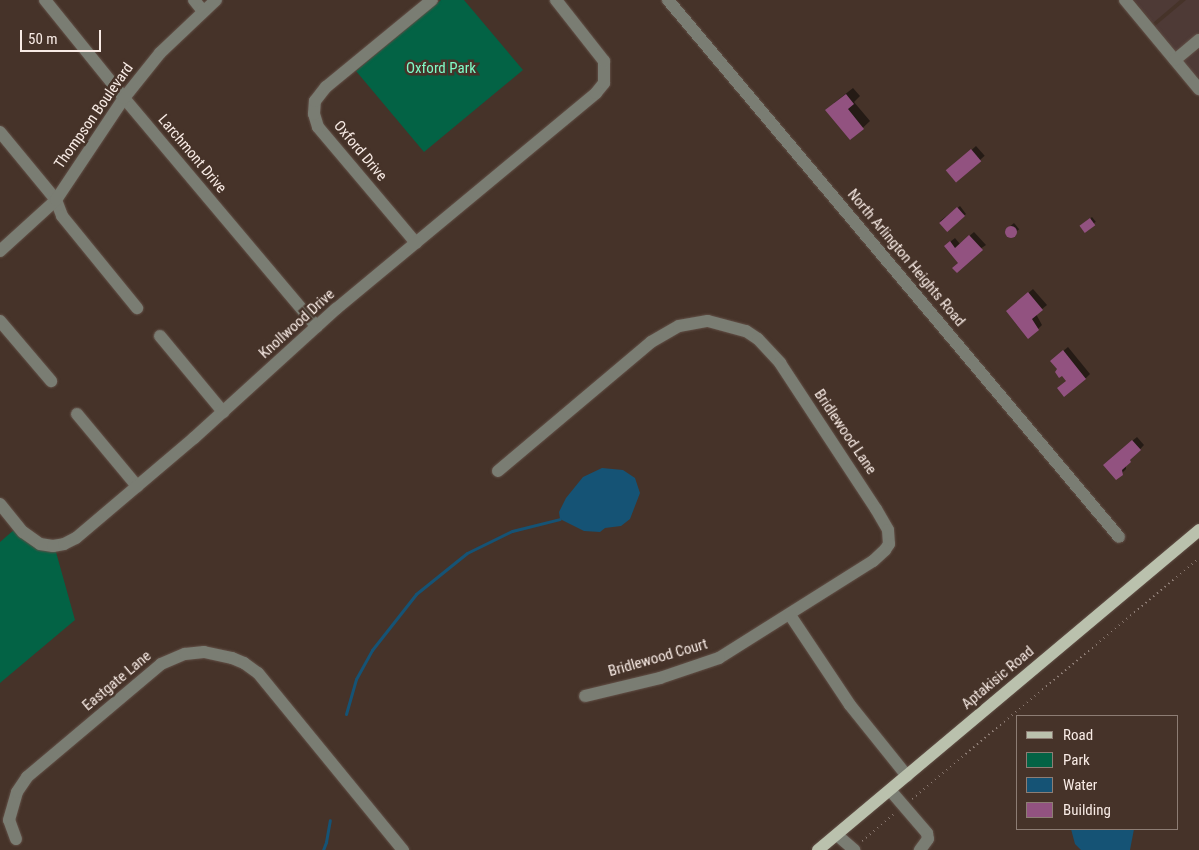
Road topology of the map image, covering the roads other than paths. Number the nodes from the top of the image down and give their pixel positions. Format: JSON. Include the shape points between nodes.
{"nodes":[{"id":1,"x":45,"y":0,"type":"edge"},
{"id":2,"x":194,"y":0,"type":"edge"},
{"id":3,"x":216,"y":0,"type":"edge"},
{"id":4,"x":432,"y":0,"type":"edge"},
{"id":5,"x":556,"y":0,"type":"edge"},
{"id":6,"x":668,"y":0,"type":"edge"},
{"id":7,"x":1125,"y":0,"type":"edge"},
{"id":8,"x":203,"y":11,"type":"junction"},
{"id":9,"x":1199,"y":40,"type":"edge"},
{"id":10,"x":1175,"y":60,"type":"junction"},
{"id":11,"x":1199,"y":89,"type":"edge"},
{"id":12,"x":124,"y":98,"type":"junction"},
{"id":13,"x":0,"y":132,"type":"edge"},
{"id":14,"x":56,"y":200,"type":"junction"},
{"id":15,"x":416,"y":243,"type":"junction"},
{"id":16,"x":0,"y":251,"type":"edge"},
{"id":17,"x":137,"y":308,"type":"dead end"},
{"id":18,"x":0,"y":321,"type":"edge"},
{"id":19,"x":317,"y":327,"type":"junction"},
{"id":20,"x":160,"y":336,"type":"dead end"},
{"id":21,"x":51,"y":381,"type":"dead end"},
{"id":22,"x":223,"y":412,"type":"junction"},
{"id":23,"x":77,"y":414,"type":"dead end"},
{"id":24,"x":498,"y":471,"type":"dead end"},
{"id":25,"x":137,"y":486,"type":"junction"},
{"id":26,"x":0,"y":504,"type":"edge"},
{"id":27,"x":1199,"y":530,"type":"edge"},
{"id":28,"x":1119,"y":537,"type":"dead end"},
{"id":29,"x":790,"y":615,"type":"junction"},
{"id":30,"x":584,"y":696,"type":"dead end"},
{"id":31,"x":907,"y":776,"type":"junction"},
{"id":32,"x":890,"y":790,"type":"junction"},
{"id":33,"x":837,"y":835,"type":"junction"},
{"id":34,"x":16,"y":839,"type":"dead end"},
{"id":35,"x":853,"y":849,"type":"edge"},
{"id":36,"x":403,"y":850,"type":"edge"},
{"id":37,"x":818,"y":850,"type":"edge"},
{"id":38,"x":920,"y":850,"type":"edge"}],
"edges":[{"from":1,"to":12,"type":"street","name":"Larchmont Drive"},
{"from":2,"to":8,"type":"street"},
{"from":3,"to":8,"type":"street","name":"Thompson Boulevard"},
{"from":4,"to":15,"type":"street","name":"Oxford Drive","via":[[326,87],[315,101],[314,114],[318,127]]},
{"from":5,"to":15,"type":"street","name":"Knollwood Drive","via":[[599,52],[606,71],[604,83]]},
{"from":6,"to":28,"type":"street","name":"North Arlington Heights Road"},
{"from":7,"to":10,"type":"street"},
{"from":8,"to":12,"type":"street","name":"Thompson Boulevard","via":[[160,53]]},
{"from":9,"to":10,"type":"street"},
{"from":10,"to":11,"type":"street"},
{"from":12,"to":14,"type":"street","name":"Thompson Boulevard"},
{"from":12,"to":19,"type":"street","name":"Larchmont Drive"},
{"from":13,"to":14,"type":"street"},
{"from":14,"to":16,"type":"street","name":"Thompson Boulevard"},
{"from":14,"to":17,"type":"street","via":[[62,216]]},
{"from":15,"to":19,"type":"street","name":"Knollwood Drive"},
{"from":18,"to":21,"type":"street"},
{"from":19,"to":22,"type":"street","name":"Knollwood Drive"},
{"from":20,"to":22,"type":"street"},
{"from":22,"to":25,"type":"street","name":"Knollwood Drive"},
{"from":23,"to":25,"type":"street"},
{"from":24,"to":29,"type":"street","name":"Bridlewood Lane","via":[[665,332],[708,321],[746,331],[780,363],[876,509],[889,538],[885,550],[873,561]]},
{"from":25,"to":26,"type":"street","name":"Knollwood Drive","via":[[76,538],[53,546],[40,544],[23,532]]},
{"from":27,"to":31,"type":"main road","name":"Aptakisic Road"},
{"from":29,"to":30,"type":"street","name":"Bridlewood Court","via":[[719,658],[660,678]]},
{"from":29,"to":31,"type":"street","via":[[850,705]]},
{"from":31,"to":32,"type":"main road","name":"Aptakisic Road"},
{"from":32,"to":33,"type":"main road","name":"Aptakisic Road"},
{"from":32,"to":38,"type":"street","via":[[927,833],[928,839]]},
{"from":33,"to":35,"type":"street"},
{"from":33,"to":37,"type":"main road","name":"Aptakisic Road"},
{"from":34,"to":36,"type":"street","name":"Eastgate Lane","via":[[9,820],[17,792],[27,777],[161,664],[185,654],[204,652],[244,662],[258,673]]}]}
